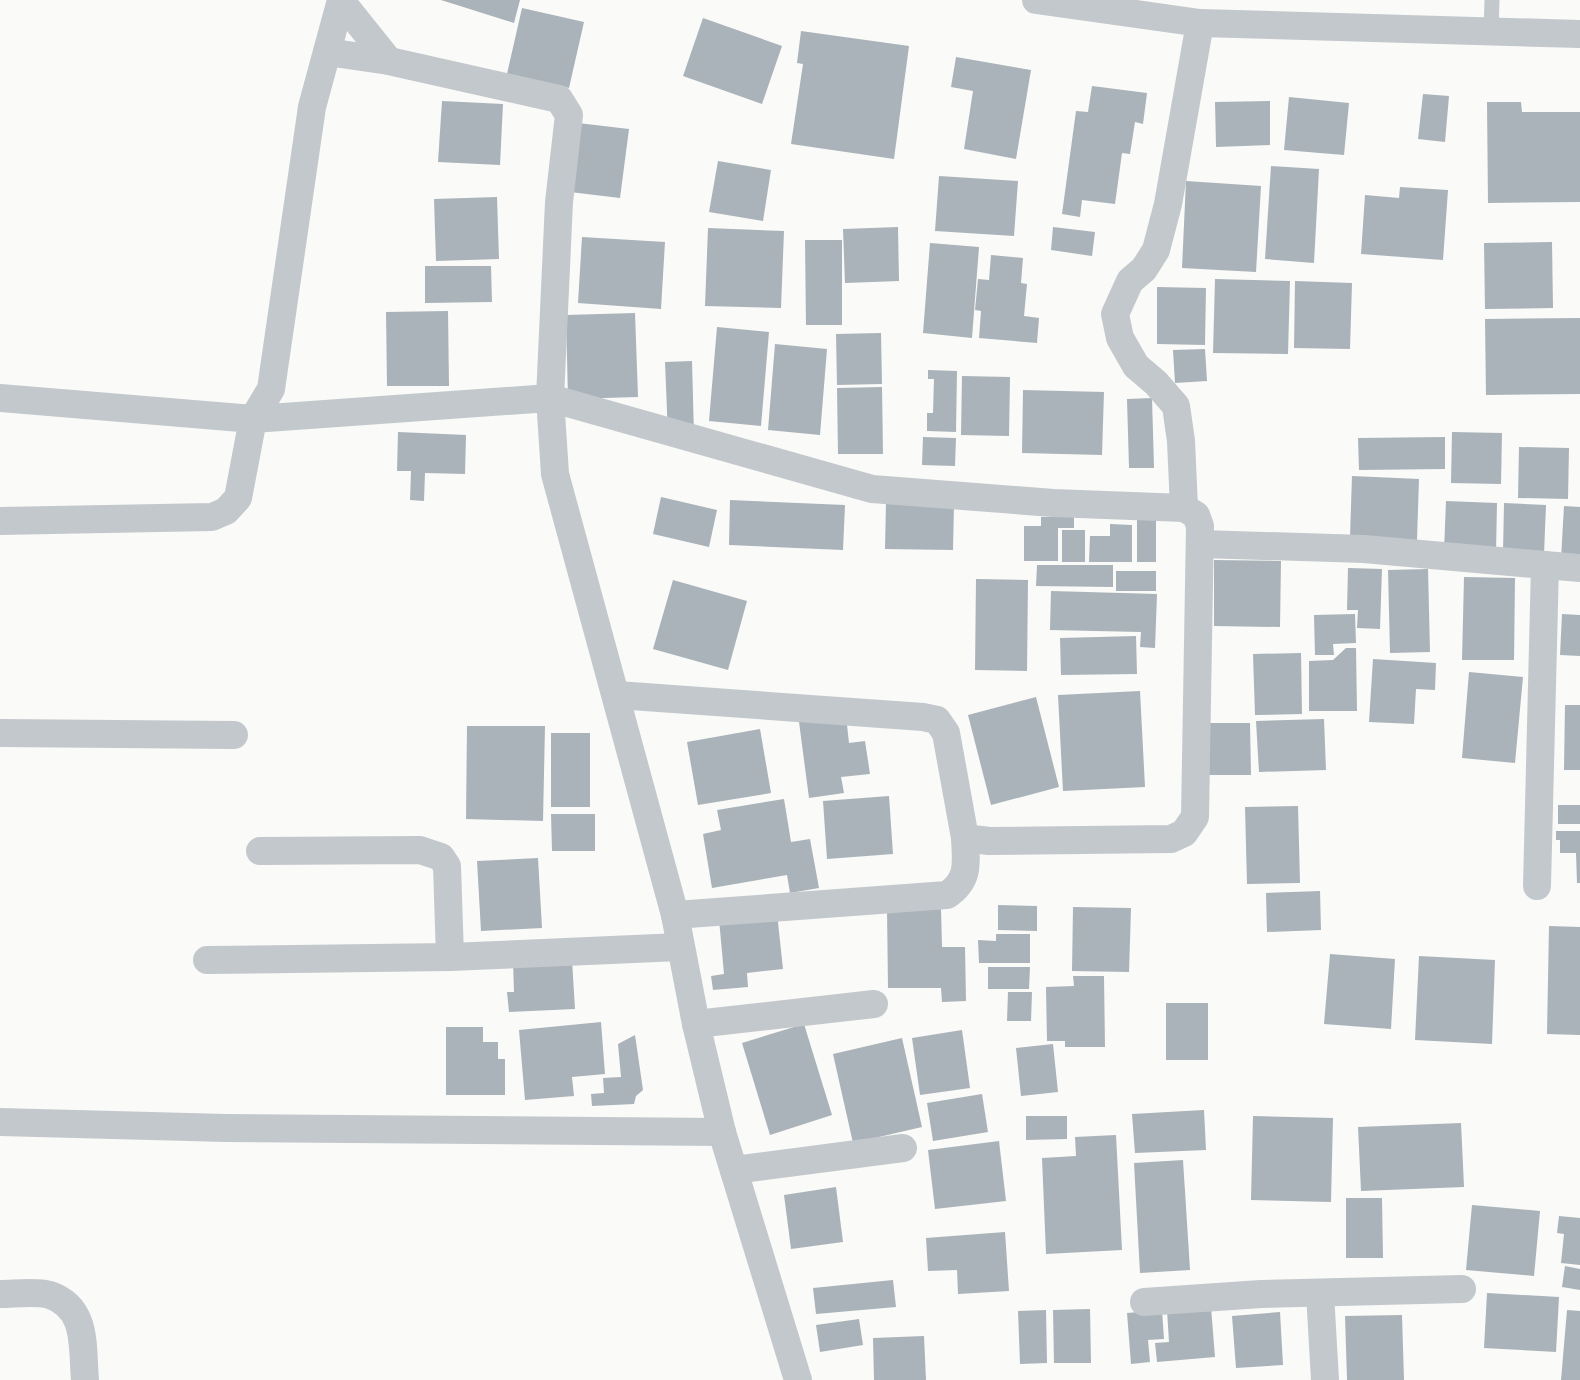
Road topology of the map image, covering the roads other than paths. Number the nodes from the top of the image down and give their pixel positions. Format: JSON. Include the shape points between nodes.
{"nodes":[{"id":1,"x":1036,"y":0,"type":"edge"},
{"id":2,"x":1492,"y":0,"type":"edge"},
{"id":3,"x":341,"y":1,"type":"edge"},
{"id":4,"x":1200,"y":23,"type":"junction"},
{"id":5,"x":1491,"y":32,"type":"junction"},
{"id":6,"x":1580,"y":34,"type":"edge"},
{"id":7,"x":328,"y":52,"type":"junction"},
{"id":8,"x":389,"y":61,"type":"junction"},
{"id":9,"x":0,"y":398,"type":"edge"},
{"id":10,"x":550,"y":398,"type":"junction"},
{"id":11,"x":253,"y":419,"type":"junction"},
{"id":12,"x":1184,"y":508,"type":"junction"},
{"id":13,"x":0,"y":521,"type":"edge"},
{"id":14,"x":1201,"y":544,"type":"junction"},
{"id":15,"x":1545,"y":566,"type":"junction"},
{"id":16,"x":1580,"y":568,"type":"edge"},
{"id":17,"x":616,"y":695,"type":"junction"},
{"id":18,"x":0,"y":733,"type":"edge"},
{"id":19,"x":234,"y":734,"type":"dead end"},
{"id":20,"x":965,"y":838,"type":"junction"},
{"id":21,"x":260,"y":851,"type":"dead end"},
{"id":22,"x":1538,"y":886,"type":"dead end"},
{"id":23,"x":675,"y":915,"type":"junction"},
{"id":24,"x":680,"y":947,"type":"junction"},
{"id":25,"x":450,"y":957,"type":"junction"},
{"id":26,"x":207,"y":960,"type":"dead end"},
{"id":27,"x":874,"y":1004,"type":"dead end"},
{"id":28,"x":696,"y":1024,"type":"junction"},
{"id":29,"x":0,"y":1122,"type":"edge"},
{"id":30,"x":722,"y":1132,"type":"junction"},
{"id":31,"x":903,"y":1148,"type":"dead end"},
{"id":32,"x":734,"y":1170,"type":"junction"},
{"id":33,"x":1462,"y":1289,"type":"dead end"},
{"id":34,"x":1320,"y":1293,"type":"junction"},
{"id":35,"x":0,"y":1294,"type":"edge"},
{"id":36,"x":1144,"y":1302,"type":"dead end"},
{"id":37,"x":85,"y":1380,"type":"edge"},
{"id":38,"x":798,"y":1380,"type":"edge"},
{"id":39,"x":1325,"y":1380,"type":"edge"}],
"edges":[{"from":1,"to":4,"type":"street"},
{"from":2,"to":5,"type":"lane"},
{"from":3,"to":7,"type":"street"},
{"from":3,"to":8,"type":"street"},
{"from":4,"to":5,"type":"street"},
{"from":4,"to":12,"type":"street","via":[[1168,204],[1156,250],[1144,269],[1130,282],[1116,314],[1120,338],[1136,366],[1176,406]]},
{"from":5,"to":6,"type":"street"},
{"from":7,"to":8,"type":"street"},
{"from":7,"to":11,"type":"street","via":[[312,107],[271,389]]},
{"from":8,"to":10,"type":"street","via":[[559,99],[569,115],[559,202]]},
{"from":9,"to":11,"type":"street"},
{"from":10,"to":11,"type":"street"},
{"from":10,"to":12,"type":"street","via":[[872,489],[1053,503]]},
{"from":10,"to":17,"type":"street","via":[[556,474]]},
{"from":11,"to":13,"type":"street","via":[[238,498],[226,511],[212,517]]},
{"from":12,"to":14,"type":"street","via":[[1196,514]]},
{"from":14,"to":15,"type":"street","via":[[1364,549]]},
{"from":14,"to":20,"type":"street","via":[[1194,817],[1184,833],[1171,838],[989,841]]},
{"from":15,"to":16,"type":"street"},
{"from":15,"to":22,"type":"street"},
{"from":17,"to":20,"type":"street","via":[[923,716],[937,720],[946,734]]},
{"from":17,"to":23,"type":"street"},
{"from":18,"to":19,"type":"street"},
{"from":20,"to":23,"type":"street","via":[[966,872],[957,888],[947,895]]},
{"from":21,"to":25,"type":"street","via":[[420,850],[441,857],[447,866]]},
{"from":23,"to":24,"type":"street"},
{"from":24,"to":25,"type":"street"},
{"from":24,"to":28,"type":"street"},
{"from":25,"to":26,"type":"street"},
{"from":27,"to":28,"type":"street"},
{"from":28,"to":30,"type":"street"},
{"from":29,"to":30,"type":"street","via":[[226,1128]]},
{"from":30,"to":32,"type":"street"},
{"from":31,"to":32,"type":"street"},
{"from":32,"to":38,"type":"street"},
{"from":33,"to":34,"type":"street"},
{"from":34,"to":36,"type":"street"},
{"from":34,"to":39,"type":"street"},
{"from":35,"to":37,"type":"street","via":[[49,1295],[69,1305],[80,1320]]}]}
